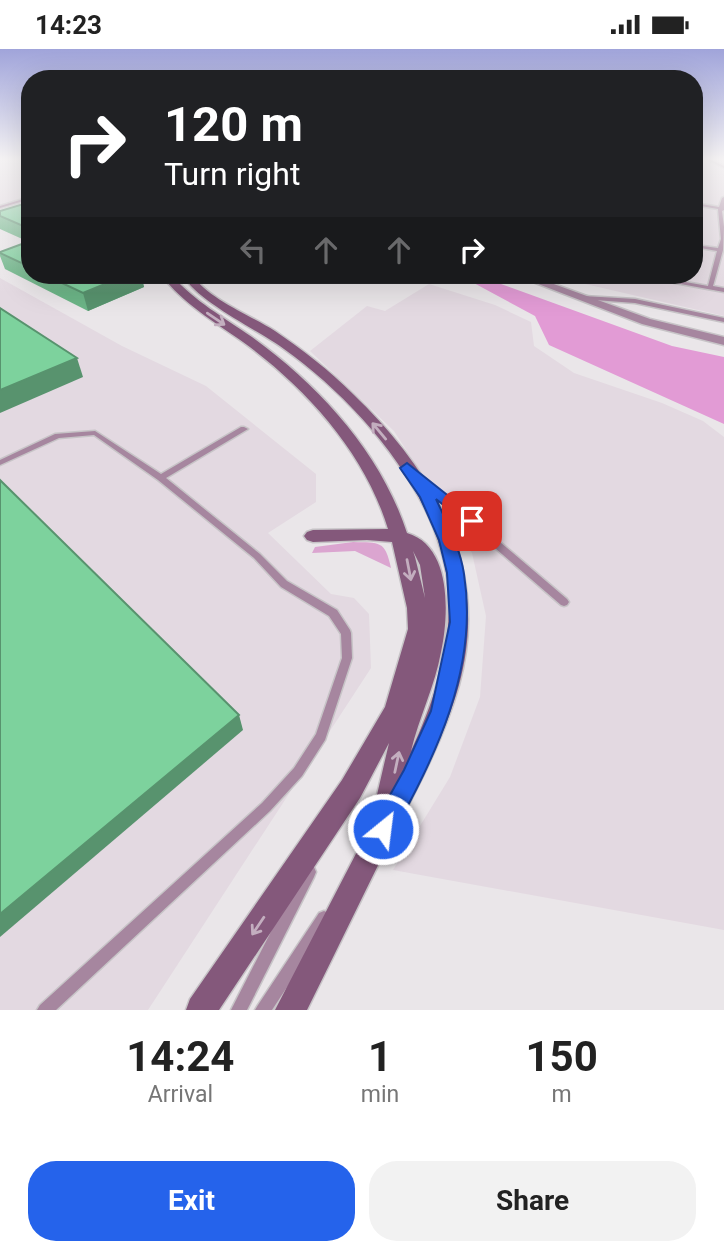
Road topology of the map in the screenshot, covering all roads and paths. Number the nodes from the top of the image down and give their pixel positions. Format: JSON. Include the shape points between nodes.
{"nodes":[{"id":1,"x":703,"y":205,"type":"edge"},
{"id":2,"x":722,"y":208,"type":"edge"},
{"id":3,"x":703,"y":247,"type":"edge"},
{"id":4,"x":722,"y":250,"type":"junction"},
{"id":5,"x":174,"y":284,"type":"edge"},
{"id":6,"x":193,"y":284,"type":"edge"},
{"id":7,"x":544,"y":284,"type":"edge"},
{"id":8,"x":692,"y":284,"type":"edge"},
{"id":9,"x":710,"y":287,"type":"junction"},
{"id":10,"x":724,"y":290,"type":"edge"},
{"id":11,"x":581,"y":298,"type":"junction"},
{"id":12,"x":724,"y":320,"type":"edge"},
{"id":13,"x":724,"y":341,"type":"edge"},
{"id":14,"x":244,"y":429,"type":"dead end"},
{"id":15,"x":0,"y":463,"type":"edge"},
{"id":16,"x":407,"y":468,"type":"junction"},
{"id":17,"x":161,"y":478,"type":"junction"},
{"id":18,"x":313,"y":536,"type":"dead end"},
{"id":19,"x":400,"y":538,"type":"junction"},
{"id":20,"x":564,"y":602,"type":"dead end"},
{"id":21,"x":351,"y":789,"type":"junction"},
{"id":22,"x":383,"y":829,"type":"junction"},
{"id":23,"x":45,"y":1010,"type":"edge"},
{"id":24,"x":201,"y":1010,"type":"edge"},
{"id":25,"x":239,"y":1010,"type":"edge"},
{"id":26,"x":263,"y":1010,"type":"edge"},
{"id":27,"x":290,"y":1010,"type":"edge"}],
"edges":[{"from":1,"to":2,"type":"lane"},
{"from":2,"to":4,"type":"lane"},
{"from":3,"to":4,"type":"lane"},
{"from":4,"to":9,"type":"lane"},
{"from":5,"to":19,"type":"main road","one_way":true,"via":[[188,300],[314,395],[363,457],[393,513]]},
{"from":16,"to":6,"type":"main road","one_way":true,"via":[[353,401],[306,359]]},
{"from":7,"to":11,"type":"street"},
{"from":8,"to":9,"type":"lane"},
{"from":9,"to":10,"type":"lane"},
{"from":11,"to":12,"type":"lane","via":[[635,301]]},
{"from":11,"to":13,"type":"street"},
{"from":14,"to":17,"type":"lane"},
{"from":15,"to":17,"type":"lane","via":[[58,436],[95,433]]},
{"from":16,"to":20,"type":"lane"},
{"from":16,"to":22,"type":"main road","via":[[427,496],[447,540],[456,573],[459,622],[442,711]]},
{"from":17,"to":23,"type":"lane","via":[[257,556],[284,584],[333,613],[346,633],[347,658],[321,736],[298,772],[266,807]]},
{"from":18,"to":19,"type":"main road"},
{"from":19,"to":21,"type":"main road","one_way":true,"via":[[418,629],[395,710]]},
{"from":22,"to":19,"type":"main road","one_way":true,"via":[[401,741],[431,651],[435,577],[427,555],[417,544]]},
{"from":21,"to":24,"type":"main road","one_way":true},
{"from":21,"to":25,"type":"lane"},
{"from":22,"to":26,"type":"lane"},
{"from":22,"to":27,"type":"main road"}]}
